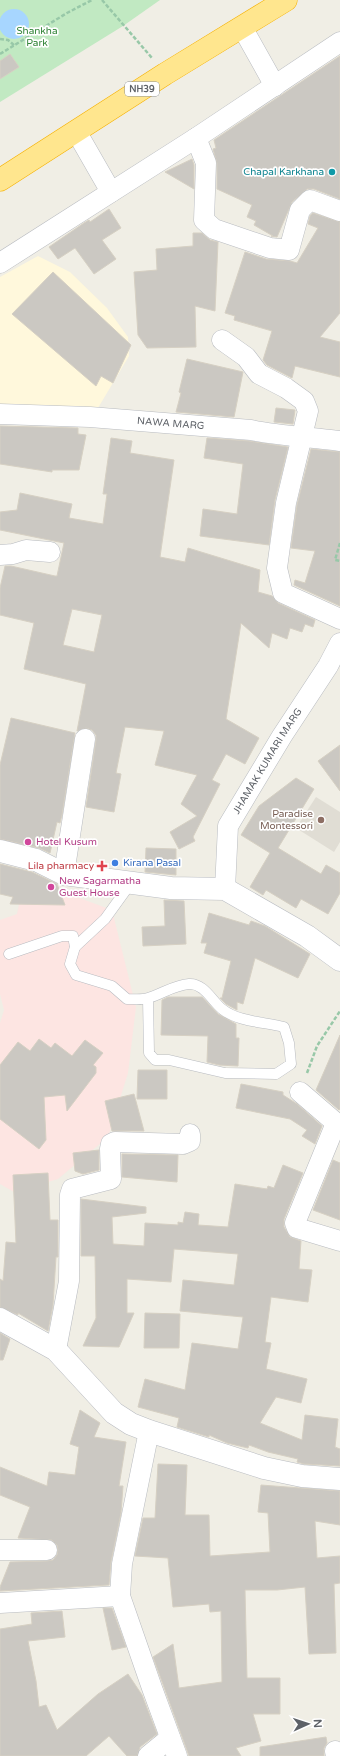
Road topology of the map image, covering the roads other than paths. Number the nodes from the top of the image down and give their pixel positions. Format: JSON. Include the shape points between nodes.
{"nodes":[{"id":1,"x":286,"y":0,"type":"edge"},
{"id":2,"x":242,"y":27,"type":"junction"},
{"id":3,"x":340,"y":42,"type":"edge"},
{"id":4,"x":275,"y":86,"type":"junction"},
{"id":5,"x":76,"y":131,"type":"junction"},
{"id":6,"x":196,"y":138,"type":"junction"},
{"id":7,"x":0,"y":180,"type":"edge"},
{"id":8,"x":111,"y":192,"type":"junction"},
{"id":9,"x":340,"y":211,"type":"edge"},
{"id":10,"x":0,"y":263,"type":"edge"},
{"id":11,"x":222,"y":340,"type":"dead end"},
{"id":12,"x":0,"y":414,"type":"edge"},
{"id":13,"x":303,"y":436,"type":"junction"},
{"id":14,"x":340,"y":441,"type":"edge"},
{"id":15,"x":50,"y":552,"type":"dead end"},
{"id":16,"x":0,"y":555,"type":"edge"},
{"id":17,"x":340,"y":619,"type":"edge"},
{"id":18,"x":340,"y":643,"type":"edge"},
{"id":19,"x":85,"y":739,"type":"dead end"},
{"id":20,"x":0,"y":850,"type":"edge"},
{"id":21,"x":64,"y":874,"type":"junction"},
{"id":22,"x":131,"y":883,"type":"junction"},
{"id":23,"x":225,"y":889,"type":"junction"},
{"id":24,"x":74,"y":947,"type":"junction"},
{"id":25,"x":9,"y":954,"type":"dead end"},
{"id":26,"x":340,"y":960,"type":"edge"},
{"id":27,"x":148,"y":998,"type":"junction"},
{"id":28,"x":300,"y":1092,"type":"road end"},
{"id":29,"x":190,"y":1134,"type":"dead end"},
{"id":30,"x":340,"y":1241,"type":"edge"},
{"id":31,"x":0,"y":1319,"type":"edge"},
{"id":32,"x":56,"y":1350,"type":"junction"},
{"id":33,"x":149,"y":1431,"type":"junction"},
{"id":34,"x":340,"y":1480,"type":"edge"},
{"id":35,"x":0,"y":1550,"type":"edge"},
{"id":36,"x":47,"y":1550,"type":"dead end"},
{"id":37,"x":120,"y":1596,"type":"junction"},
{"id":38,"x":0,"y":1603,"type":"edge"},
{"id":39,"x":170,"y":1738,"type":"junction"},
{"id":40,"x":148,"y":1756,"type":"edge"},
{"id":41,"x":177,"y":1756,"type":"edge"}],
"edges":[{"from":1,"to":2,"type":"highway","number":"NH39"},
{"from":2,"to":4,"type":"street"},
{"from":2,"to":5,"type":"highway","number":"NH39"},
{"from":3,"to":4,"type":"street"},
{"from":4,"to":6,"type":"street"},
{"from":5,"to":7,"type":"highway","number":"NH39"},
{"from":5,"to":8,"type":"street"},
{"from":6,"to":8,"type":"street"},
{"from":6,"to":9,"type":"street","via":[[206,162],[204,220],[214,229],[270,248],[289,250],[300,210],[310,200]]},
{"from":8,"to":10,"type":"street"},
{"from":11,"to":13,"type":"street","via":[[246,357],[259,374],[304,401],[308,411]]},
{"from":12,"to":13,"type":"street","name":"NAWA MARG","via":[[90,418]]},
{"from":13,"to":14,"type":"street","name":"NAWA MARG"},
{"from":13,"to":17,"type":"street","via":[[286,503],[276,568],[283,592]]},
{"from":15,"to":16,"type":"street","via":[[26,550]]},
{"from":18,"to":23,"type":"street","name":"JHAMAK KUMARI MARG","via":[[228,826]]},
{"from":19,"to":21,"type":"street"},
{"from":20,"to":21,"type":"street","via":[[36,860]]},
{"from":21,"to":22,"type":"street"},
{"from":22,"to":23,"type":"street","via":[[171,888]]},
{"from":22,"to":24,"type":"lane","via":[[105,919]]},
{"from":23,"to":26,"type":"street","via":[[307,936]]},
{"from":24,"to":25,"type":"lane","via":[[73,936],[62,936]]},
{"from":24,"to":27,"type":"lane","via":[[70,964],[76,975],[112,986],[127,999]]},
{"from":27,"to":27,"type":"lane","via":[[149,1053],[156,1060],[168,1060],[225,1073],[276,1074],[291,1064],[284,1027],[247,1020],[223,1010],[198,985],[189,984],[169,989]]},
{"from":28,"to":30,"type":"street","via":[[336,1123],[295,1223],[297,1228]]},
{"from":29,"to":32,"type":"street","via":[[190,1142],[183,1144],[115,1142],[111,1144],[110,1149],[111,1179],[72,1189],[68,1281]]},
{"from":31,"to":32,"type":"street"},
{"from":32,"to":33,"type":"street","via":[[114,1412]]},
{"from":33,"to":34,"type":"street","via":[[264,1468]]},
{"from":33,"to":37,"type":"street","via":[[122,1564]]},
{"from":35,"to":36,"type":"street"},
{"from":37,"to":38,"type":"street"},
{"from":37,"to":39,"type":"street"},
{"from":39,"to":40,"type":"street"},
{"from":39,"to":41,"type":"street"}]}
